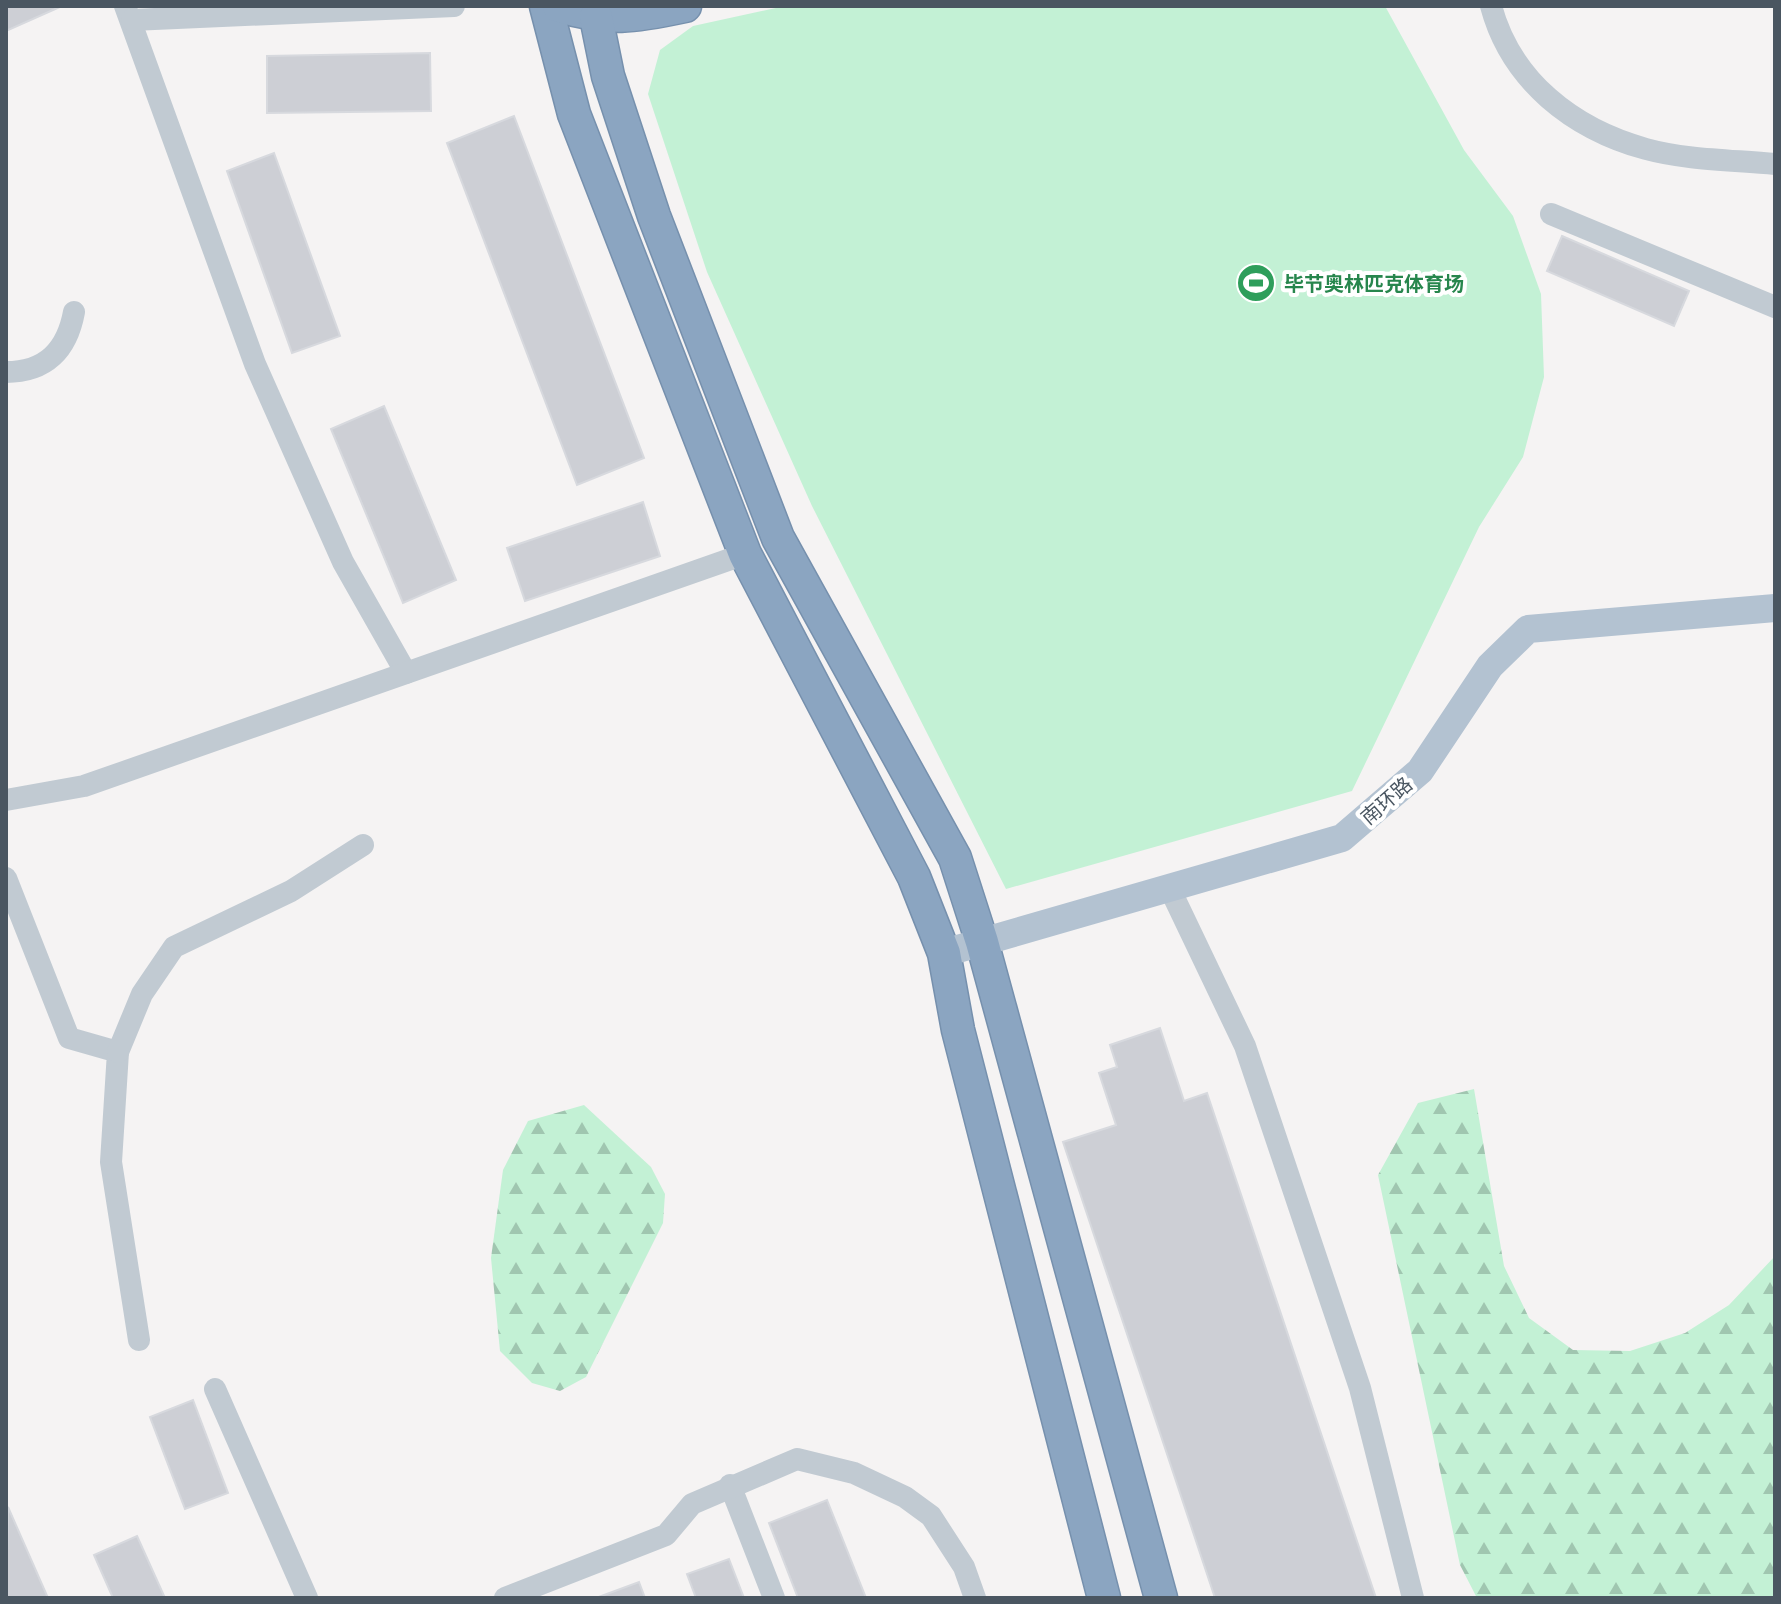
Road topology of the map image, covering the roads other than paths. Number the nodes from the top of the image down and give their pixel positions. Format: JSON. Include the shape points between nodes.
{"nodes":[{"id":1,"x":454,"y":6,"type":"edge"},
{"id":2,"x":546,"y":6,"type":"edge"},
{"id":3,"x":559,"y":6,"type":"edge"},
{"id":4,"x":685,"y":6,"type":"edge"},
{"id":5,"x":1491,"y":6,"type":"edge"},
{"id":6,"x":593,"y":11,"type":"edge"},
{"id":7,"x":129,"y":13,"type":"edge"},
{"id":8,"x":1775,"y":164,"type":"edge"},
{"id":9,"x":1551,"y":214,"type":"dead end"},
{"id":10,"x":1775,"y":307,"type":"edge"},
{"id":11,"x":74,"y":312,"type":"dead end"},
{"id":12,"x":6,"y":372,"type":"edge"},
{"id":13,"x":745,"y":554,"type":"junction"},
{"id":14,"x":1775,"y":608,"type":"edge"},
{"id":15,"x":406,"y":673,"type":"junction"},
{"id":16,"x":6,"y":800,"type":"edge"},
{"id":17,"x":363,"y":845,"type":"dead end"},
{"id":18,"x":6,"y":878,"type":"edge"},
{"id":19,"x":1169,"y":887,"type":"junction"},
{"id":20,"x":982,"y":942,"type":"junction"},
{"id":21,"x":944,"y":953,"type":"junction"},
{"id":22,"x":118,"y":1052,"type":"junction"},
{"id":23,"x":139,"y":1340,"type":"dead end"},
{"id":24,"x":215,"y":1389,"type":"dead end"},
{"id":25,"x":730,"y":1485,"type":"junction"},
{"id":26,"x":547,"y":1590,"type":"edge"},
{"id":27,"x":307,"y":1598,"type":"edge"},
{"id":28,"x":505,"y":1598,"type":"edge"},
{"id":29,"x":774,"y":1598,"type":"edge"},
{"id":30,"x":975,"y":1598,"type":"edge"},
{"id":31,"x":1104,"y":1598,"type":"edge"},
{"id":32,"x":1161,"y":1598,"type":"edge"},
{"id":33,"x":1413,"y":1598,"type":"edge"}],
"edges":[{"from":1,"to":7,"type":"street"},
{"from":2,"to":13,"type":"highway","via":[[574,114]]},
{"from":3,"to":6,"type":"highway"},
{"from":4,"to":6,"type":"highway","via":[[633,17]]},
{"from":5,"to":8,"type":"street","via":[[1498,31],[1533,87],[1586,128],[1648,150]]},
{"from":6,"to":20,"type":"highway","via":[[608,76],[654,216],[778,538],[955,858]]},
{"from":7,"to":15,"type":"street","via":[[255,364],[343,562]]},
{"from":9,"to":10,"type":"street"},
{"from":11,"to":12,"type":"street","via":[[59,351],[24,372]]},
{"from":13,"to":15,"type":"street"},
{"from":13,"to":21,"type":"highway","via":[[914,877]]},
{"from":14,"to":19,"type":"main road","name":"南环路","via":[[1528,629],[1490,666],[1420,771],[1342,838]]},
{"from":15,"to":16,"type":"street","via":[[84,786]]},
{"from":17,"to":22,"type":"street","via":[[291,891],[174,947],[142,994]]},
{"from":18,"to":22,"type":"street","via":[[69,1038]]},
{"from":19,"to":20,"type":"main road","name":"南环路"},
{"from":19,"to":33,"type":"street","via":[[1245,1046],[1360,1388]]},
{"from":20,"to":21,"type":"main road","name":"南环路"},
{"from":20,"to":32,"type":"highway"},
{"from":21,"to":31,"type":"highway","via":[[958,1030]]},
{"from":22,"to":23,"type":"street","via":[[111,1162]]},
{"from":24,"to":27,"type":"street"},
{"from":25,"to":26,"type":"street","via":[[692,1504],[666,1535]]},
{"from":25,"to":29,"type":"street"},
{"from":25,"to":30,"type":"street","via":[[797,1459],[854,1473],[931,1516],[964,1567]]},
{"from":26,"to":28,"type":"street"}]}
